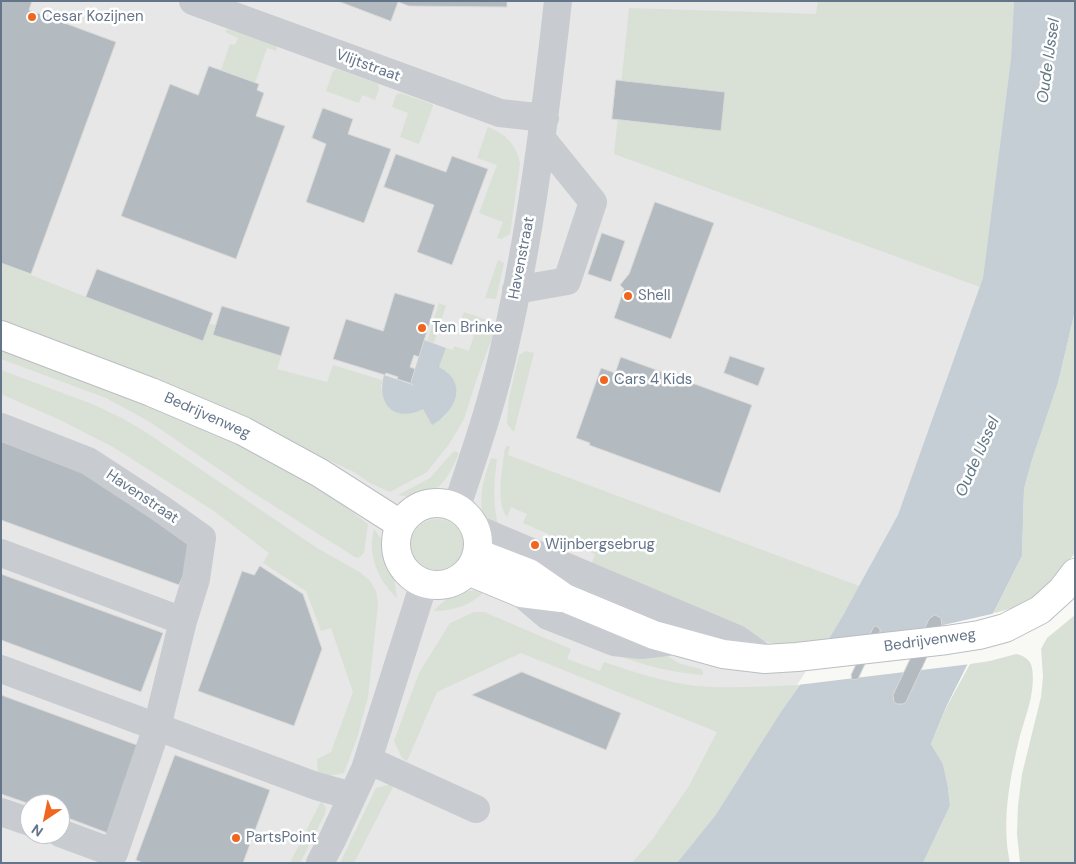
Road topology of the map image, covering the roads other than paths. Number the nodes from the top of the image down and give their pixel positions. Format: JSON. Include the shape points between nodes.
{"nodes":[{"id":1,"x":193,"y":1,"type":"edge"},
{"id":2,"x":558,"y":1,"type":"edge"},
{"id":3,"x":544,"y":128,"type":"junction"},
{"id":4,"x":516,"y":290,"type":"junction"},
{"id":5,"x":1,"y":335,"type":"edge"},
{"id":6,"x":1,"y":427,"type":"edge"},
{"id":7,"x":456,"y":509,"type":"junction"},
{"id":8,"x":400,"y":524,"type":"junction"},
{"id":9,"x":473,"y":551,"type":"junction"},
{"id":10,"x":1,"y":553,"type":"edge"},
{"id":11,"x":1075,"y":573,"type":"edge"},
{"id":12,"x":424,"y":584,"type":"junction"},
{"id":13,"x":521,"y":593,"type":"junction"},
{"id":14,"x":564,"y":598,"type":"junction"},
{"id":15,"x":183,"y":621,"type":"junction"},
{"id":16,"x":675,"y":641,"type":"junction"},
{"id":17,"x":765,"y":659,"type":"junction"},
{"id":18,"x":1,"y":668,"type":"edge"},
{"id":19,"x":157,"y":727,"type":"junction"},
{"id":20,"x":368,"y":760,"type":"junction"},
{"id":21,"x":352,"y":796,"type":"junction"},
{"id":22,"x":476,"y":809,"type":"dead end"},
{"id":23,"x":1,"y":812,"type":"edge"},
{"id":24,"x":20,"y":819,"type":"edge"},
{"id":25,"x":70,"y":837,"type":"edge"},
{"id":26,"x":320,"y":863,"type":"edge"}],
"edges":[{"from":1,"to":3,"type":"street","name":"Vlijtstraat"},
{"from":2,"to":3,"type":"street","name":"Havenstraat"},
{"from":3,"to":4,"type":"street","name":"Havenstraat"},
{"from":3,"to":4,"type":"street","via":[[593,202],[567,281]]},
{"from":4,"to":7,"type":"street","name":"Havenstraat","via":[[488,413]]},
{"from":5,"to":8,"type":"main road","name":"Bedrijvenweg","via":[[243,431],[320,473]]},
{"from":6,"to":15,"type":"street","name":"Havenstraat","via":[[88,461],[202,538],[196,579]]},
{"from":7,"to":8,"type":"main road","via":[[444,504],[430,504],[417,508]]},
{"from":7,"to":9,"type":"main road","via":[[467,517]]},
{"from":8,"to":12,"type":"main road","via":[[397,555],[412,577]]},
{"from":9,"to":12,"type":"main road","via":[[459,579],[448,584]]},
{"from":9,"to":13,"type":"main road","name":"Bedrijvenweg"},
{"from":9,"to":14,"type":"main road","name":"Bedrijvenweg","via":[[529,573]]},
{"from":9,"to":17,"type":"street","via":[[737,638]]},
{"from":10,"to":15,"type":"street"},
{"from":11,"to":17,"type":"main road","name":"Bedrijvenweg","via":[[1040,610],[1005,628],[947,640]]},
{"from":12,"to":20,"type":"street"},
{"from":13,"to":14,"type":"main road","name":"Bedrijvenweg"},
{"from":13,"to":16,"type":"street","name":"Bedrijvenweg","via":[[548,616],[614,642],[641,645]]},
{"from":14,"to":16,"type":"main road","name":"Bedrijvenweg"},
{"from":15,"to":19,"type":"street","name":"Havenstraat"},
{"from":16,"to":17,"type":"main road","name":"Bedrijvenweg","via":[[723,654]]},
{"from":18,"to":19,"type":"street"},
{"from":19,"to":21,"type":"street","via":[[316,786]]},
{"from":19,"to":25,"type":"street","name":"Havenstraat","via":[[114,853]]},
{"from":20,"to":21,"type":"street"},
{"from":20,"to":22,"type":"street"},
{"from":21,"to":26,"type":"street"},
{"from":23,"to":24,"type":"street"}]}
